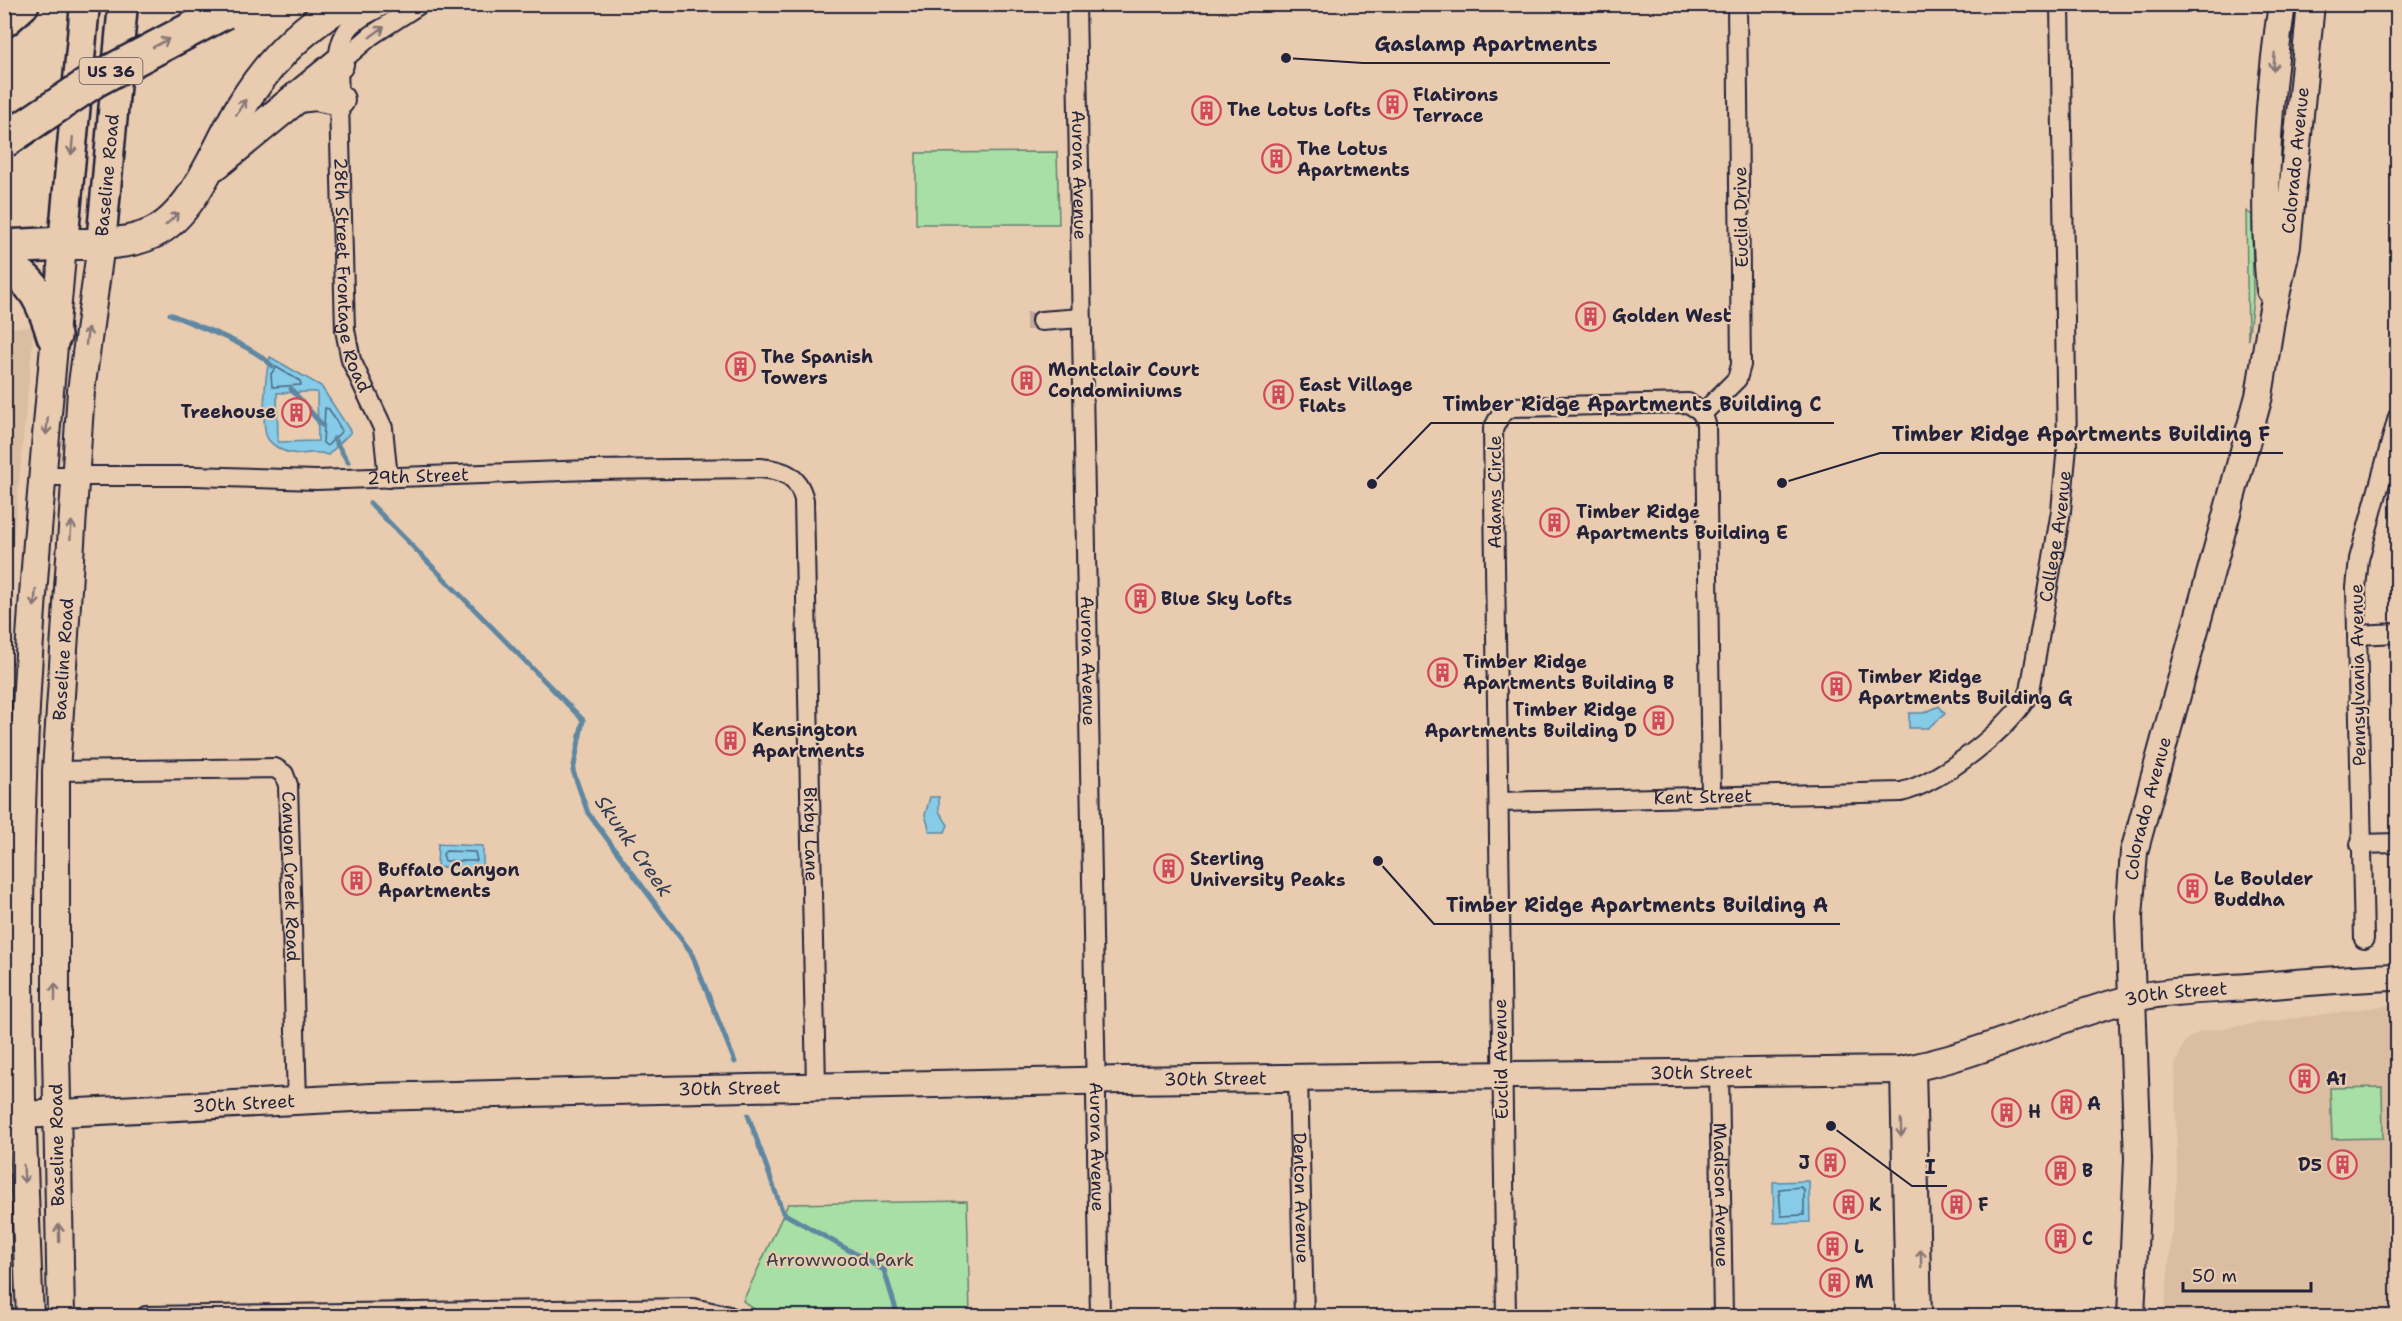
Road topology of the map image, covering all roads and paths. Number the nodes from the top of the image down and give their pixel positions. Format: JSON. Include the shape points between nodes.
{"nodes":[{"id":1,"x":22,"y":4,"type":"edge"},
{"id":2,"x":85,"y":4,"type":"edge"},
{"id":3,"x":123,"y":4,"type":"edge"},
{"id":4,"x":343,"y":4,"type":"edge"},
{"id":5,"x":387,"y":4,"type":"edge"},
{"id":6,"x":420,"y":4,"type":"edge"},
{"id":7,"x":1076,"y":4,"type":"edge"},
{"id":8,"x":1737,"y":4,"type":"edge"},
{"id":9,"x":2060,"y":4,"type":"edge"},
{"id":10,"x":2282,"y":4,"type":"edge"},
{"id":11,"x":2311,"y":4,"type":"edge"},
{"id":12,"x":233,"y":8,"type":"edge"},
{"id":13,"x":4,"y":20,"type":"edge"},
{"id":14,"x":338,"y":64,"type":"junction"},
{"id":15,"x":298,"y":97,"type":"junction"},
{"id":16,"x":339,"y":100,"type":"junction"},
{"id":17,"x":4,"y":141,"type":"edge"},
{"id":18,"x":203,"y":177,"type":"junction"},
{"id":19,"x":63,"y":244,"type":"junction"},
{"id":20,"x":101,"y":244,"type":"junction"},
{"id":21,"x":4,"y":247,"type":"edge"},
{"id":22,"x":4,"y":266,"type":"edge"},
{"id":23,"x":2272,"y":314,"type":"junction"},
{"id":24,"x":1081,"y":318,"type":"junction"},
{"id":25,"x":1041,"y":321,"type":"tunnel mouth"},
{"id":26,"x":54,"y":336,"type":"junction"},
{"id":27,"x":1702,"y":414,"type":"junction"},
{"id":28,"x":2397,"y":417,"type":"edge"},
{"id":29,"x":42,"y":476,"type":"junction"},
{"id":30,"x":792,"y":476,"type":"joint"},
{"id":31,"x":75,"y":477,"type":"junction"},
{"id":32,"x":388,"y":478,"type":"junction"},
{"id":33,"x":2397,"y":633,"type":"edge"},
{"id":34,"x":2357,"y":635,"type":"junction"},
{"id":35,"x":56,"y":771,"type":"junction"},
{"id":36,"x":1908,"y":790,"type":"joint"},
{"id":37,"x":1711,"y":796,"type":"junction"},
{"id":38,"x":1499,"y":802,"type":"junction"},
{"id":39,"x":2360,"y":843,"type":"junction"},
{"id":40,"x":2397,"y":843,"type":"edge"},
{"id":41,"x":2364,"y":939,"type":"dead end"},
{"id":42,"x":2397,"y":977,"type":"edge"},
{"id":43,"x":2133,"y":999,"type":"junction"},
{"id":44,"x":1908,"y":1068,"type":"junction"},
{"id":45,"x":1719,"y":1072,"type":"junction"},
{"id":46,"x":1502,"y":1076,"type":"junction"},
{"id":47,"x":1298,"y":1078,"type":"junction"},
{"id":48,"x":1095,"y":1081,"type":"junction"},
{"id":49,"x":816,"y":1086,"type":"junction"},
{"id":50,"x":297,"y":1101,"type":"junction"},
{"id":51,"x":57,"y":1114,"type":"junction"},
{"id":52,"x":10,"y":1116,"type":"edge"},
{"id":53,"x":30,"y":1317,"type":"edge"},
{"id":54,"x":61,"y":1317,"type":"edge"},
{"id":55,"x":146,"y":1317,"type":"edge"},
{"id":56,"x":729,"y":1317,"type":"edge"},
{"id":57,"x":1100,"y":1317,"type":"edge"},
{"id":58,"x":1304,"y":1317,"type":"edge"},
{"id":59,"x":1506,"y":1317,"type":"edge"},
{"id":60,"x":1723,"y":1317,"type":"edge"},
{"id":61,"x":1905,"y":1317,"type":"edge"},
{"id":62,"x":1922,"y":1317,"type":"edge"},
{"id":63,"x":2131,"y":1317,"type":"edge"}],
"edges":[{"from":1,"to":13,"type":"highway"},
{"from":2,"to":19,"type":"main road","name":"Baseline Road","one_way":true},
{"from":3,"to":20,"type":"main road","name":"Baseline Road"},
{"from":18,"to":4,"type":"highway","one_way":true,"via":[[262,75],[302,35]]},
{"from":5,"to":14,"type":"street","name":"28th Street Frontage Road","via":[[348,28],[340,43]]},
{"from":14,"to":6,"type":"street","one_way":true,"via":[[372,35]]},
{"from":7,"to":24,"type":"street","name":"Aurora Avenue"},
{"from":8,"to":27,"type":"street","name":"Euclid Drive","via":[[1741,366],[1737,379]]},
{"from":9,"to":36,"type":"street","name":"College Avenue","via":[[2067,446],[2061,511],[2030,691],[2012,720],[1936,779]]},
{"from":10,"to":23,"type":"main road","name":"Colorado Avenue","one_way":true,"via":[[2274,55],[2265,201]]},
{"from":11,"to":23,"type":"main road","name":"Colorado Avenue","via":[[2287,245]]},
{"from":17,"to":12,"type":"highway","number":"US 36","one_way":true,"bridge":true,"via":[[95,80]]},
{"from":14,"to":15,"type":"highway"},
{"from":14,"to":16,"type":"street","name":"28th Street Frontage Road"},
{"from":15,"to":16,"type":"highway","via":[[313,95]]},
{"from":15,"to":18,"type":"highway"},
{"from":16,"to":32,"type":"street","name":"28th Street Frontage Road","via":[[345,330],[351,360],[383,428]]},
{"from":20,"to":18,"type":"highway","one_way":true,"via":[[138,239],[156,232],[173,219]]},
{"from":19,"to":20,"type":"highway"},
{"from":19,"to":21,"type":"highway"},
{"from":19,"to":26,"type":"main road","name":"Baseline Road"},
{"from":31,"to":20,"type":"main road","name":"Baseline Road","one_way":true,"via":[[84,361]]},
{"from":22,"to":26,"type":"highway","via":[[33,287],[44,305]]},
{"from":23,"to":43,"type":"main road","name":"Colorado Avenue","via":[[2259,396],[2134,852],[2129,917]]},
{"from":24,"to":25,"type":"street"},
{"from":24,"to":48,"type":"street","name":"Aurora Avenue"},
{"from":26,"to":29,"type":"main road","name":"Baseline Road","one_way":true},
{"from":27,"to":37,"type":"street","via":[[1706,430]]},
{"from":27,"to":38,"type":"street","name":"Adams Circle","via":[[1688,403],[1526,405],[1501,414],[1493,429]]},
{"from":28,"to":34,"type":"street","name":"Pennsylvania Avenue","via":[[2359,559]]},
{"from":29,"to":31,"type":"street","name":"29th Street"},
{"from":29,"to":52,"type":"main road","name":"Baseline Road","one_way":true,"via":[[23,779]]},
{"from":30,"to":32,"type":"street","name":"29th Street","via":[[760,468]]},
{"from":30,"to":49,"type":"street","name":"Bixby Lane","via":[[804,500]]},
{"from":31,"to":32,"type":"street","name":"29th Street"},
{"from":35,"to":31,"type":"main road","name":"Baseline Road","one_way":true},
{"from":33,"to":34,"type":"street"},
{"from":34,"to":39,"type":"street","name":"Pennsylvania Avenue"},
{"from":35,"to":50,"type":"street","name":"Canyon Creek Road","via":[[274,768],[284,774],[288,785]]},
{"from":51,"to":35,"type":"main road","name":"Baseline Road","one_way":true},
{"from":36,"to":37,"type":"street","name":"Kent Street"},
{"from":37,"to":38,"type":"street","name":"Kent Street"},
{"from":38,"to":46,"type":"street","name":"Euclid Avenue"},
{"from":39,"to":40,"type":"street"},
{"from":39,"to":41,"type":"street","name":"Pennsylvania Avenue"},
{"from":42,"to":43,"type":"main road","name":"30th Street","via":[[2188,991]]},
{"from":43,"to":44,"type":"main road","name":"30th Street","via":[[2059,1021],[1986,1049]]},
{"from":43,"to":63,"type":"main road","name":"Colorado Avenue","via":[[2138,1159]]},
{"from":44,"to":45,"type":"main road","name":"30th Street"},
{"from":44,"to":61,"type":"street","one_way":true},
{"from":62,"to":44,"type":"street","one_way":true},
{"from":45,"to":46,"type":"main road","name":"30th Street"},
{"from":45,"to":60,"type":"street","name":"Madison Avenue"},
{"from":46,"to":47,"type":"main road","name":"30th Street"},
{"from":46,"to":59,"type":"street","name":"Euclid Avenue"},
{"from":47,"to":48,"type":"main road","name":"30th Street"},
{"from":47,"to":58,"type":"street","name":"Denton Avenue"},
{"from":48,"to":49,"type":"main road","name":"30th Street"},
{"from":48,"to":57,"type":"street","name":"Aurora Avenue"},
{"from":49,"to":50,"type":"main road","name":"30th Street"},
{"from":50,"to":51,"type":"main road","name":"30th Street"},
{"from":51,"to":52,"type":"main road","name":"30th Street"},
{"from":54,"to":51,"type":"main road","name":"Baseline Road","one_way":true},
{"from":52,"to":53,"type":"main road","name":"Baseline Road","one_way":true},
{"from":55,"to":56,"type":"street","via":[[707,1310]]}]}
